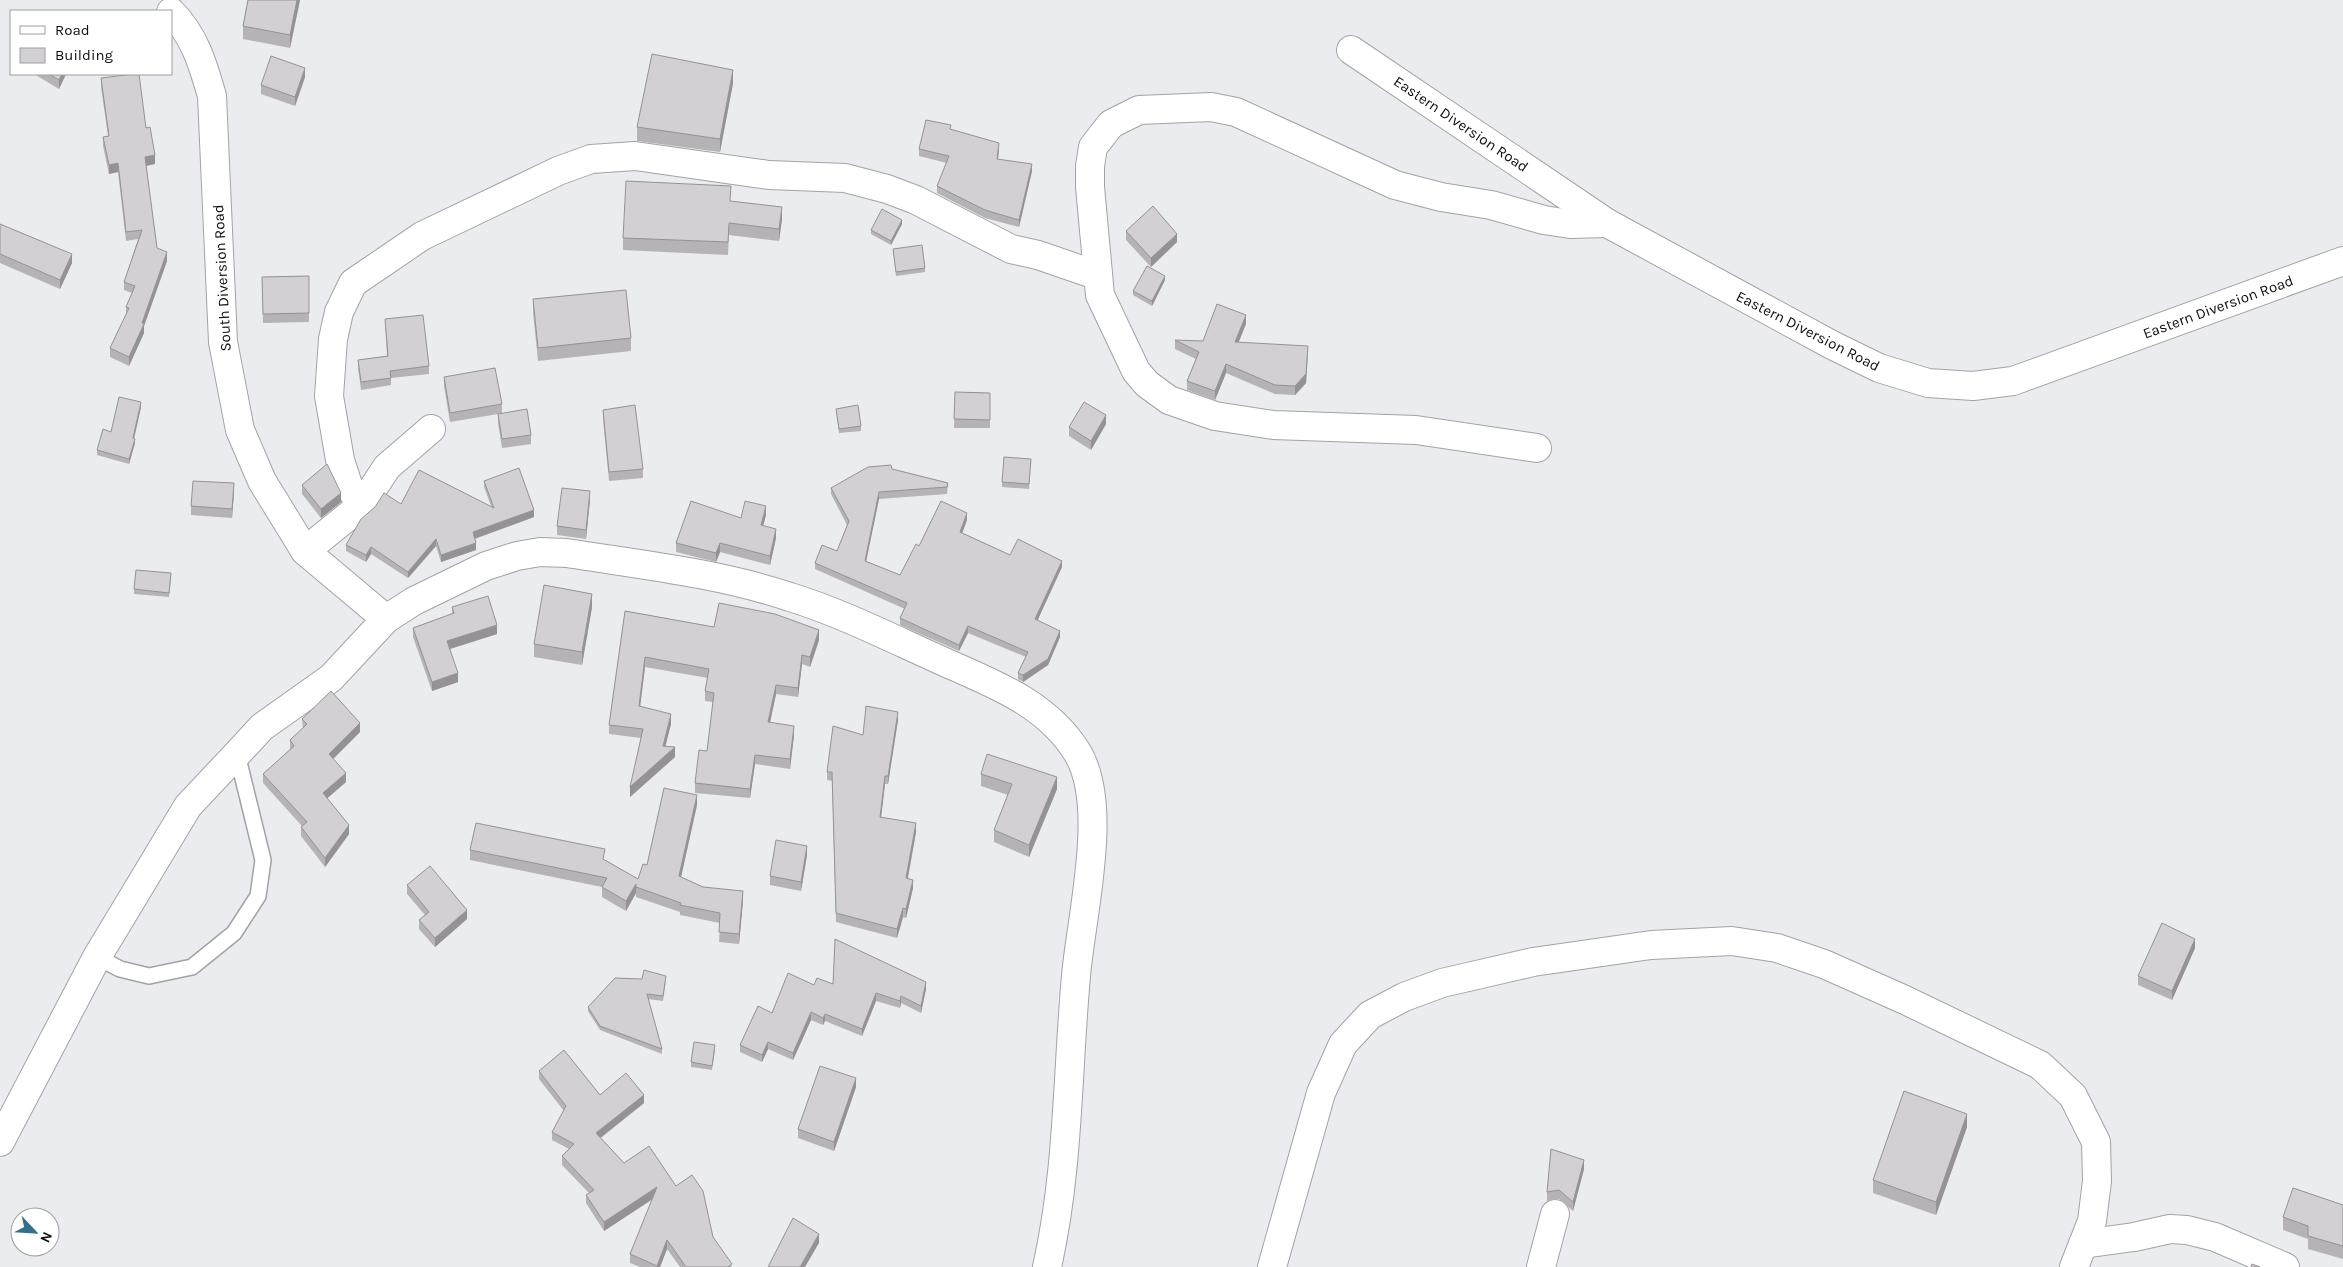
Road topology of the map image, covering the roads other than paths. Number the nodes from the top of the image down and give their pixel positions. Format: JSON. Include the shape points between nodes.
{"nodes":[{"id":1,"x":157,"y":0,"type":"edge"},
{"id":2,"x":169,"y":10,"type":"edge"},
{"id":3,"x":172,"y":13,"type":"edge"},
{"id":4,"x":1351,"y":50,"type":"dead end"},
{"id":5,"x":1607,"y":223,"type":"junction"},
{"id":6,"x":2343,"y":261,"type":"edge"},
{"id":7,"x":1096,"y":275,"type":"junction"},
{"id":8,"x":431,"y":429,"type":"dead end"},
{"id":9,"x":1537,"y":448,"type":"dead end"},
{"id":10,"x":362,"y":505,"type":"junction"},
{"id":11,"x":305,"y":551,"type":"junction"},
{"id":12,"x":386,"y":620,"type":"junction"},
{"id":13,"x":236,"y":754,"type":"junction"},
{"id":14,"x":97,"y":957,"type":"junction"},
{"id":15,"x":0,"y":1142,"type":"edge"},
{"id":16,"x":1555,"y":1214,"type":"dead end"},
{"id":17,"x":2079,"y":1255,"type":"edge"},
{"id":18,"x":1047,"y":1267,"type":"edge"},
{"id":19,"x":1272,"y":1267,"type":"edge"},
{"id":20,"x":1542,"y":1267,"type":"edge"},
{"id":21,"x":2285,"y":1267,"type":"edge"}],
"edges":[{"from":1,"to":2,"type":"main road","name":"South Diversion Road"},
{"from":3,"to":11,"type":"main road","name":"South Diversion Road","via":[[192,39],[212,96],[224,342],[240,430],[262,481]]},
{"from":4,"to":5,"type":"main road","name":"Eastern Diversion Road"},
{"from":5,"to":6,"type":"main road","name":"Eastern Diversion Road","via":[[1879,368],[1928,383],[1974,386],[2022,378]]},
{"from":5,"to":7,"type":"main road","via":[[1570,224],[1544,220],[1492,205],[1394,185],[1236,112],[1211,107],[1139,110],[1111,124],[1093,147],[1090,187]]},
{"from":7,"to":9,"type":"main road","via":[[1100,295],[1136,371],[1168,400],[1215,416],[1273,425],[1416,430]]},
{"from":7,"to":10,"type":"main road","via":[[1011,249],[916,200],[845,178],[768,176],[635,156],[591,160],[558,171],[422,236],[353,283],[339,312],[333,339],[329,396],[340,460],[348,485]]},
{"from":8,"to":10,"type":"main road","via":[[387,467]]},
{"from":10,"to":11,"type":"main road"},
{"from":11,"to":12,"type":"main road","name":"South Diversion Road"},
{"from":12,"to":13,"type":"main road","via":[[330,678],[262,727]]},
{"from":12,"to":18,"type":"main road","via":[[414,601],[486,566],[532,553],[567,552],[703,574],[830,611],[1000,686],[1032,704],[1057,727],[1078,754],[1089,785],[1091,859],[1076,975],[1068,1125],[1058,1217]]},
{"from":13,"to":14,"type":"main road","via":[[188,806]]},
{"from":13,"to":14,"type":"lane","via":[[263,860],[258,896],[234,933],[192,967],[148,976],[120,969]]},
{"from":14,"to":15,"type":"main road"},
{"from":16,"to":20,"type":"main road"},
{"from":17,"to":19,"type":"main road","via":[[2092,1221],[2097,1181],[2096,1142],[2073,1096],[2040,1065],[1824,964],[1777,948],[1732,941],[1651,945],[1533,962],[1442,983],[1404,997],[1370,1015],[1343,1044],[1321,1093]]},
{"from":17,"to":21,"type":"main road","via":[[2170,1229],[2216,1237]]}]}
